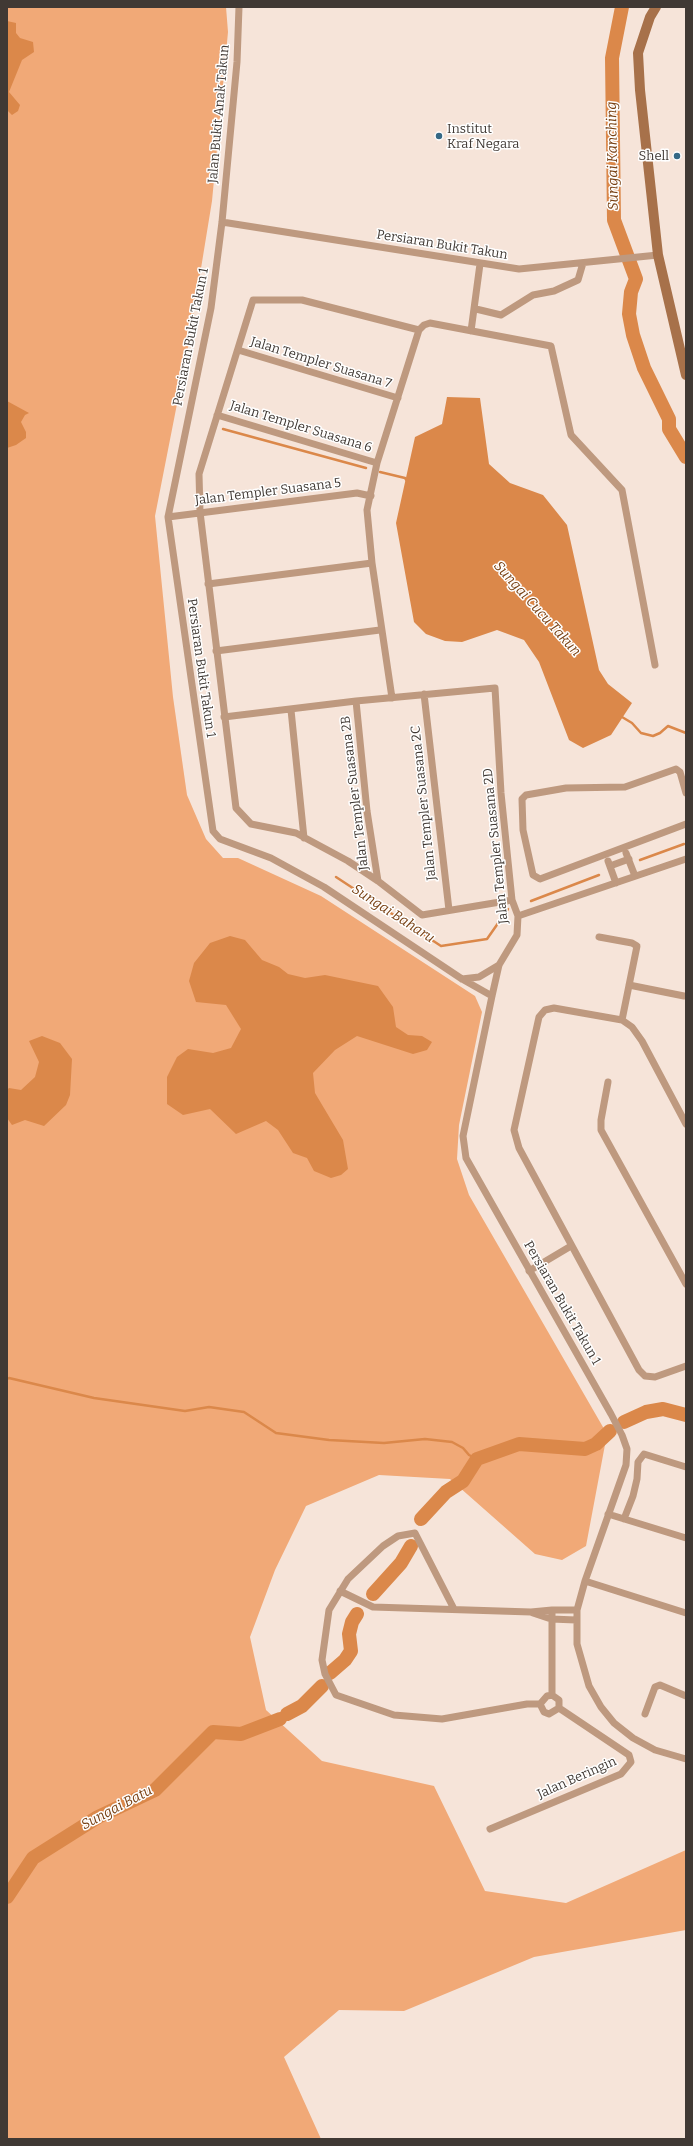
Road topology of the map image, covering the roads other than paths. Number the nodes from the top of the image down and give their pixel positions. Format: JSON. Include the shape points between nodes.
{"nodes":[{"id":1,"x":239,"y":7,"type":"edge"},
{"id":2,"x":656,"y":7,"type":"edge"},
{"id":3,"x":222,"y":222,"type":"junction"},
{"id":4,"x":658,"y":255,"type":"junction"},
{"id":5,"x":583,"y":263,"type":"junction"},
{"id":6,"x":480,"y":264,"type":"junction"},
{"id":7,"x":476,"y":309,"type":"junction"},
{"id":8,"x":419,"y":330,"type":"junction"},
{"id":9,"x":471,"y":331,"type":"junction"},
{"id":10,"x":238,"y":350,"type":"junction"},
{"id":11,"x":686,"y":371,"type":"edge"},
{"id":12,"x":398,"y":398,"type":"junction"},
{"id":13,"x":217,"y":415,"type":"junction"},
{"id":14,"x":377,"y":463,"type":"junction"},
{"id":15,"x":371,"y":496,"type":"junction"},
{"id":16,"x":200,"y":512,"type":"junction"},
{"id":17,"x":168,"y":517,"type":"junction"},
{"id":18,"x":372,"y":563,"type":"junction"},
{"id":19,"x":208,"y":584,"type":"junction"},
{"id":20,"x":380,"y":630,"type":"junction"},
{"id":21,"x":216,"y":651,"type":"junction"},
{"id":22,"x":655,"y":665,"type":"dead end"},
{"id":23,"x":424,"y":694,"type":"junction"},
{"id":24,"x":392,"y":698,"type":"junction"},
{"id":25,"x":356,"y":701,"type":"junction"},
{"id":26,"x":291,"y":710,"type":"junction"},
{"id":27,"x":224,"y":717,"type":"junction"},
{"id":28,"x":686,"y":793,"type":"edge"},
{"id":29,"x":686,"y":824,"type":"edge"},
{"id":30,"x":304,"y":838,"type":"junction"},
{"id":31,"x":686,"y":859,"type":"edge"},
{"id":32,"x":635,"y":876,"type":"junction"},
{"id":33,"x":378,"y":881,"type":"junction"},
{"id":34,"x":616,"y":883,"type":"junction"},
{"id":35,"x":512,"y":900,"type":"junction"},
{"id":36,"x":449,"y":910,"type":"junction"},
{"id":37,"x":518,"y":916,"type":"junction"},
{"id":38,"x":599,"y":938,"type":"dead end"},
{"id":39,"x":499,"y":965,"type":"junction"},
{"id":40,"x":462,"y":979,"type":"junction"},
{"id":41,"x":629,"y":985,"type":"junction"},
{"id":42,"x":492,"y":996,"type":"junction"},
{"id":43,"x":684,"y":996,"type":"dead end"},
{"id":44,"x":622,"y":1020,"type":"junction"},
{"id":45,"x":608,"y":1082,"type":"dead end"},
{"id":46,"x":686,"y":1124,"type":"edge"},
{"id":47,"x":571,"y":1246,"type":"junction"},
{"id":48,"x":529,"y":1271,"type":"junction"},
{"id":49,"x":686,"y":1284,"type":"edge"},
{"id":50,"x":686,"y":1366,"type":"edge"},
{"id":51,"x":686,"y":1466,"type":"edge"},
{"id":52,"x":608,"y":1514,"type":"junction"},
{"id":53,"x":624,"y":1519,"type":"junction"},
{"id":54,"x":686,"y":1538,"type":"edge"},
{"id":55,"x":585,"y":1581,"type":"junction"},
{"id":56,"x":340,"y":1591,"type":"junction"},
{"id":57,"x":454,"y":1609,"type":"junction"},
{"id":58,"x":552,"y":1610,"type":"junction"},
{"id":59,"x":577,"y":1610,"type":"junction"},
{"id":60,"x":531,"y":1612,"type":"junction"},
{"id":61,"x":686,"y":1613,"type":"edge"},
{"id":62,"x":551,"y":1619,"type":"junction"},
{"id":63,"x":576,"y":1620,"type":"junction"},
{"id":64,"x":552,"y":1695,"type":"junction"},
{"id":65,"x":686,"y":1696,"type":"edge"},
{"id":66,"x":540,"y":1704,"type":"junction"},
{"id":67,"x":559,"y":1708,"type":"junction"},
{"id":68,"x":645,"y":1714,"type":"dead end"},
{"id":69,"x":686,"y":1759,"type":"edge"},
{"id":70,"x":490,"y":1829,"type":"dead end"}],
"edges":[{"from":1,"to":3,"type":"street","name":"Jalan Bukit Anak Takun","via":[[237,62]]},
{"from":2,"to":4,"type":"street","via":[[638,52]]},
{"from":3,"to":6,"type":"street","name":"Persiaran Bukit Takun"},
{"from":3,"to":17,"type":"street","name":"Persiaran Bukit Takun 1","via":[[211,308]]},
{"from":4,"to":5,"type":"street","name":"Persiaran Bukit Takun"},
{"from":4,"to":11,"type":"street"},
{"from":5,"to":6,"type":"street","name":"Persiaran Bukit Takun","via":[[519,269]]},
{"from":5,"to":7,"type":"street","via":[[578,280],[554,291],[534,295],[501,315]]},
{"from":6,"to":7,"type":"street"},
{"from":7,"to":9,"type":"street"},
{"from":8,"to":9,"type":"street","via":[[430,323]]},
{"from":8,"to":10,"type":"street","via":[[302,300],[253,300]]},
{"from":8,"to":12,"type":"street"},
{"from":9,"to":22,"type":"street","via":[[551,346],[571,435],[622,490]]},
{"from":10,"to":12,"type":"street","name":"Jalan Templer Suasana 7"},
{"from":10,"to":13,"type":"street"},
{"from":12,"to":14,"type":"street"},
{"from":13,"to":14,"type":"street","name":"Jalan Templer Suasana 6"},
{"from":13,"to":16,"type":"street","via":[[199,474]]},
{"from":14,"to":15,"type":"street"},
{"from":15,"to":16,"type":"street","name":"Jalan Templer Suasana 5","via":[[357,493]]},
{"from":15,"to":18,"type":"street","via":[[367,510]]},
{"from":16,"to":17,"type":"street","name":"Jalan Templer Suasana 5"},
{"from":16,"to":19,"type":"street"},
{"from":17,"to":40,"type":"street","name":"Persiaran Bukit Takun 1","via":[[213,831],[220,840],[271,858],[324,887]]},
{"from":18,"to":19,"type":"street"},
{"from":18,"to":20,"type":"street"},
{"from":19,"to":21,"type":"street"},
{"from":20,"to":21,"type":"street"},
{"from":20,"to":24,"type":"street"},
{"from":21,"to":27,"type":"street"},
{"from":23,"to":24,"type":"street"},
{"from":23,"to":35,"type":"street","name":"Jalan Templer Suasana 2D","via":[[494,688]]},
{"from":23,"to":36,"type":"street","name":"Jalan Templer Suasana 2C"},
{"from":24,"to":25,"type":"street"},
{"from":25,"to":26,"type":"street"},
{"from":25,"to":33,"type":"street","name":"Jalan Templer Suasana 2B","via":[[367,811]]},
{"from":26,"to":27,"type":"street"},
{"from":26,"to":30,"type":"street"},
{"from":27,"to":30,"type":"street","via":[[236,808],[251,824],[296,833]]},
{"from":28,"to":29,"type":"street","via":[[680,772],[676,768],[625,787],[566,788],[526,795],[522,799],[523,830],[534,875],[540,879]]},
{"from":30,"to":33,"type":"street","via":[[348,861]]},
{"from":31,"to":32,"type":"street"},
{"from":32,"to":34,"type":"street"},
{"from":32,"to":34,"type":"street","via":[[628,856],[609,864]]},
{"from":33,"to":36,"type":"street","via":[[422,915]]},
{"from":34,"to":37,"type":"street"},
{"from":35,"to":36,"type":"street"},
{"from":35,"to":37,"type":"street","name":"Jalan Templer Suasana 2D"},
{"from":37,"to":39,"type":"street","name":"Jalan Templer Suasana 2D","via":[[517,935]]},
{"from":38,"to":41,"type":"street","via":[[637,946]]},
{"from":39,"to":40,"type":"street","via":[[480,977]]},
{"from":39,"to":42,"type":"street","name":"Jalan Templer Suasana 2D"},
{"from":40,"to":42,"type":"street","name":"Persiaran Bukit Takun 1"},
{"from":41,"to":43,"type":"street"},
{"from":41,"to":44,"type":"street"},
{"from":42,"to":48,"type":"street","name":"Persiaran Bukit Takun 1","via":[[463,1136],[466,1158]]},
{"from":44,"to":46,"type":"street","via":[[632,1027],[642,1041]]},
{"from":44,"to":47,"type":"street","via":[[554,1008],[545,1010],[539,1017],[514,1130],[519,1148]]},
{"from":45,"to":49,"type":"street","via":[[600,1120],[602,1130]]},
{"from":47,"to":48,"type":"street"},
{"from":47,"to":50,"type":"street","via":[[638,1370],[645,1376],[655,1377]]},
{"from":48,"to":52,"type":"street","name":"Persiaran Bukit Takun 1","via":[[611,1414],[627,1449],[626,1465]]},
{"from":51,"to":53,"type":"street","via":[[644,1454],[638,1462],[633,1496]]},
{"from":52,"to":53,"type":"street"},
{"from":52,"to":55,"type":"street","name":"Persiaran Bukit Takun 1"},
{"from":53,"to":54,"type":"street"},
{"from":55,"to":59,"type":"street","name":"Persiaran Bukit Takun 1"},
{"from":55,"to":61,"type":"street"},
{"from":56,"to":57,"type":"street","via":[[373,1607]]},
{"from":56,"to":57,"type":"street","via":[[348,1579],[383,1546],[398,1536],[415,1533]]},
{"from":56,"to":66,"type":"street","via":[[329,1610],[322,1660],[325,1674],[336,1695],[394,1715],[442,1719]]},
{"from":57,"to":60,"type":"street"},
{"from":58,"to":59,"type":"street"},
{"from":58,"to":60,"type":"street"},
{"from":58,"to":62,"type":"street"},
{"from":59,"to":63,"type":"street","name":"Persiaran Bukit Takun 1"},
{"from":60,"to":62,"type":"street"},
{"from":62,"to":63,"type":"street"},
{"from":62,"to":64,"type":"street"},
{"from":63,"to":69,"type":"street","name":"Persiaran Bukit Takun 1","via":[[577,1644],[582,1666],[589,1686],[601,1707],[614,1723],[633,1738],[655,1750]]},
{"from":64,"to":66,"type":"street","via":[[547,1696]]},
{"from":64,"to":67,"type":"street","via":[[559,1700]]},
{"from":65,"to":68,"type":"street","via":[[660,1685],[656,1687]]},
{"from":66,"to":67,"type":"street","via":[[544,1712],[549,1714]]},
{"from":67,"to":70,"type":"street","name":"Jalan Beringin","via":[[629,1755],[631,1762],[621,1774]]}]}
